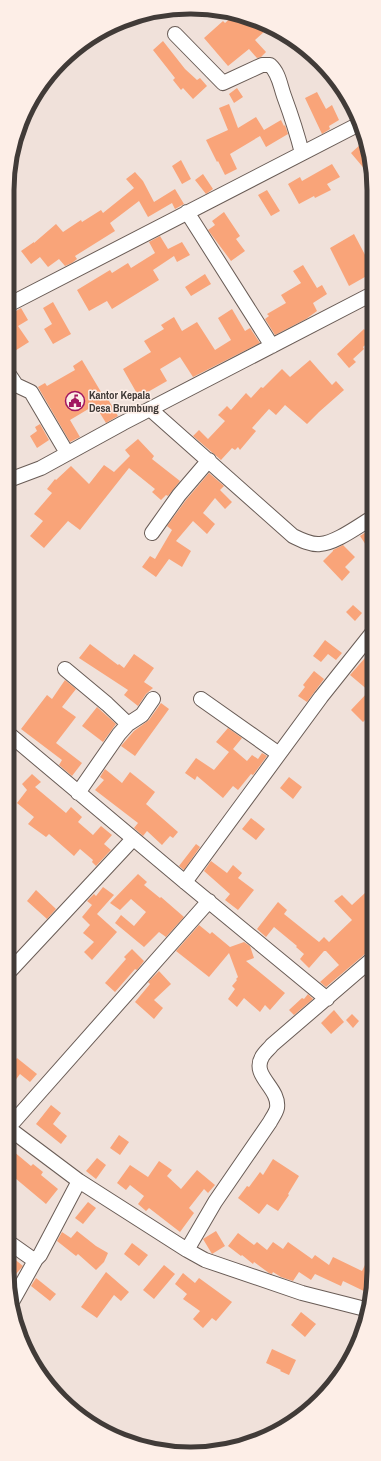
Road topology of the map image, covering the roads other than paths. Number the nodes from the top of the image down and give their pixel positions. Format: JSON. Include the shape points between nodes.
{"nodes":[{"id":1,"x":175,"y":34,"type":"dead end"},
{"id":2,"x":355,"y":126,"type":"edge"},
{"id":3,"x":302,"y":153,"type":"junction"},
{"id":4,"x":187,"y":212,"type":"junction"},
{"id":5,"x":367,"y":297,"type":"edge"},
{"id":6,"x":14,"y":302,"type":"edge"},
{"id":7,"x":272,"y":346,"type":"junction"},
{"id":8,"x":14,"y":382,"type":"edge"},
{"id":9,"x":150,"y":409,"type":"junction"},
{"id":10,"x":67,"y":453,"type":"junction"},
{"id":11,"x":209,"y":460,"type":"junction"},
{"id":12,"x":14,"y":479,"type":"edge"},
{"id":13,"x":367,"y":521,"type":"edge"},
{"id":14,"x":152,"y":533,"type":"dead end"},
{"id":15,"x":367,"y":639,"type":"edge"},
{"id":16,"x":64,"y":669,"type":"dead end"},
{"id":17,"x":153,"y":699,"type":"dead end"},
{"id":18,"x":201,"y":699,"type":"dead end"},
{"id":19,"x":128,"y":724,"type":"junction"},
{"id":20,"x":14,"y":744,"type":"edge"},
{"id":21,"x":279,"y":754,"type":"junction"},
{"id":22,"x":78,"y":793,"type":"junction"},
{"id":23,"x":133,"y":839,"type":"junction"},
{"id":24,"x":185,"y":882,"type":"junction"},
{"id":25,"x":209,"y":901,"type":"junction"},
{"id":26,"x":367,"y":964,"type":"edge"},
{"id":27,"x":14,"y":967,"type":"edge"},
{"id":28,"x":327,"y":999,"type":"junction"},
{"id":29,"x":14,"y":1120,"type":"edge"},
{"id":30,"x":14,"y":1132,"type":"edge"},
{"id":31,"x":79,"y":1181,"type":"junction"},
{"id":32,"x":14,"y":1246,"type":"edge"},
{"id":33,"x":187,"y":1250,"type":"junction"},
{"id":34,"x":36,"y":1259,"type":"junction"},
{"id":35,"x":16,"y":1295,"type":"edge"},
{"id":36,"x":363,"y":1308,"type":"edge"}],
"edges":[{"from":1,"to":3,"type":"street","via":[[222,83],[262,65],[274,68],[294,122]]},
{"from":2,"to":3,"type":"street"},
{"from":3,"to":4,"type":"street"},
{"from":4,"to":6,"type":"street"},
{"from":4,"to":7,"type":"street"},
{"from":5,"to":7,"type":"street"},
{"from":7,"to":9,"type":"street"},
{"from":8,"to":10,"type":"street","via":[[31,392]]},
{"from":9,"to":10,"type":"street"},
{"from":9,"to":11,"type":"street"},
{"from":10,"to":12,"type":"street"},
{"from":11,"to":13,"type":"street","via":[[293,536],[302,541],[321,544],[336,539]]},
{"from":11,"to":14,"type":"street"},
{"from":15,"to":21,"type":"street"},
{"from":16,"to":19,"type":"street"},
{"from":17,"to":19,"type":"street","via":[[142,715]]},
{"from":18,"to":21,"type":"street"},
{"from":19,"to":22,"type":"street"},
{"from":20,"to":22,"type":"street"},
{"from":21,"to":24,"type":"street"},
{"from":22,"to":23,"type":"street"},
{"from":23,"to":24,"type":"street"},
{"from":23,"to":27,"type":"street"},
{"from":24,"to":25,"type":"street"},
{"from":25,"to":28,"type":"street"},
{"from":25,"to":29,"type":"street"},
{"from":26,"to":28,"type":"street"},
{"from":28,"to":33,"type":"street","via":[[262,1056],[258,1065],[276,1098],[277,1109],[215,1202]]},
{"from":30,"to":31,"type":"street"},
{"from":31,"to":33,"type":"street"},
{"from":31,"to":34,"type":"street"},
{"from":32,"to":34,"type":"street"},
{"from":33,"to":36,"type":"street","via":[[205,1260],[302,1293]]},
{"from":34,"to":35,"type":"street"}]}
